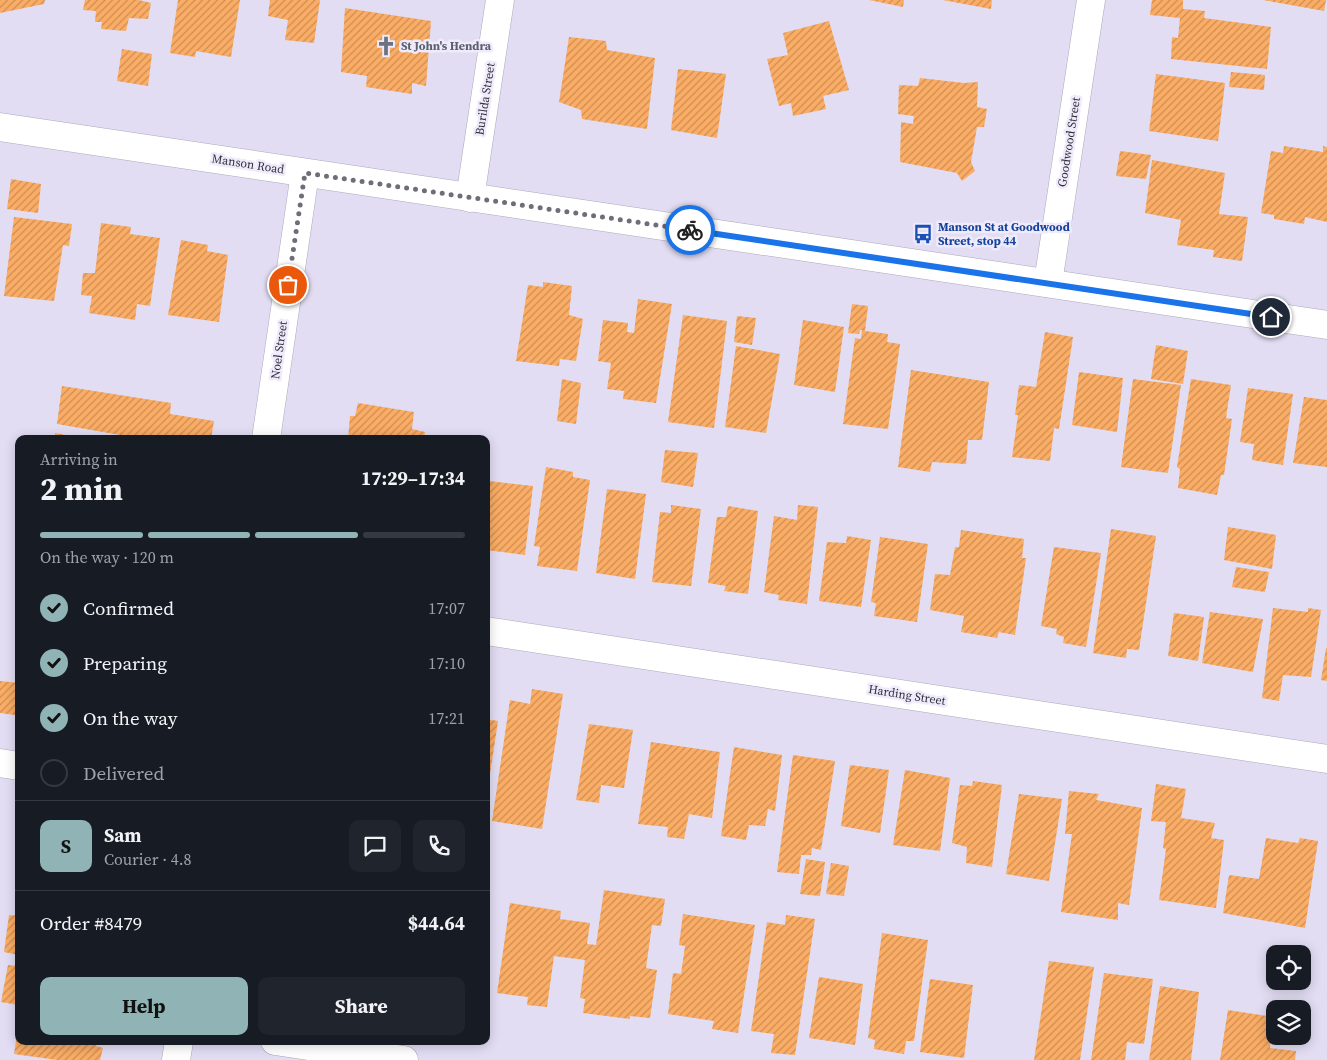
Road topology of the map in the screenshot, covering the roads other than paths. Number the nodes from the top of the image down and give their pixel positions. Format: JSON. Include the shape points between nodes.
{"nodes":[{"id":1,"x":500,"y":0,"type":"edge"},
{"id":2,"x":1091,"y":0,"type":"edge"},
{"id":3,"x":0,"y":127,"type":"edge"},
{"id":4,"x":305,"y":173,"type":"junction"},
{"id":5,"x":470,"y":198,"type":"junction"},
{"id":6,"x":1048,"y":284,"type":"junction"},
{"id":7,"x":1327,"y":325,"type":"edge"},
{"id":8,"x":267,"y":435,"type":"edge"},
{"id":9,"x":490,"y":632,"type":"edge"},
{"id":10,"x":1327,"y":759,"type":"edge"},
{"id":11,"x":0,"y":763,"type":"edge"},
{"id":12,"x":15,"y":765,"type":"edge"},
{"id":13,"x":178,"y":1045,"type":"edge"},
{"id":14,"x":302,"y":1045,"type":"edge"},
{"id":15,"x":176,"y":1060,"type":"edge"},
{"id":16,"x":404,"y":1060,"type":"edge"}],
"edges":[{"from":1,"to":5,"type":"street","name":"Burilda Street"},
{"from":2,"to":6,"type":"street","name":"Goodwood Street"},
{"from":3,"to":4,"type":"street","name":"Manson Road"},
{"from":4,"to":5,"type":"street","name":"Manson Road"},
{"from":4,"to":8,"type":"street","name":"Noel Street"},
{"from":5,"to":6,"type":"street","name":"Manson Road"},
{"from":6,"to":7,"type":"street","name":"Manson Road"},
{"from":9,"to":10,"type":"street","name":"Harding Street"},
{"from":11,"to":12,"type":"street"},
{"from":13,"to":15,"type":"street"},
{"from":14,"to":16,"type":"street"}]}
